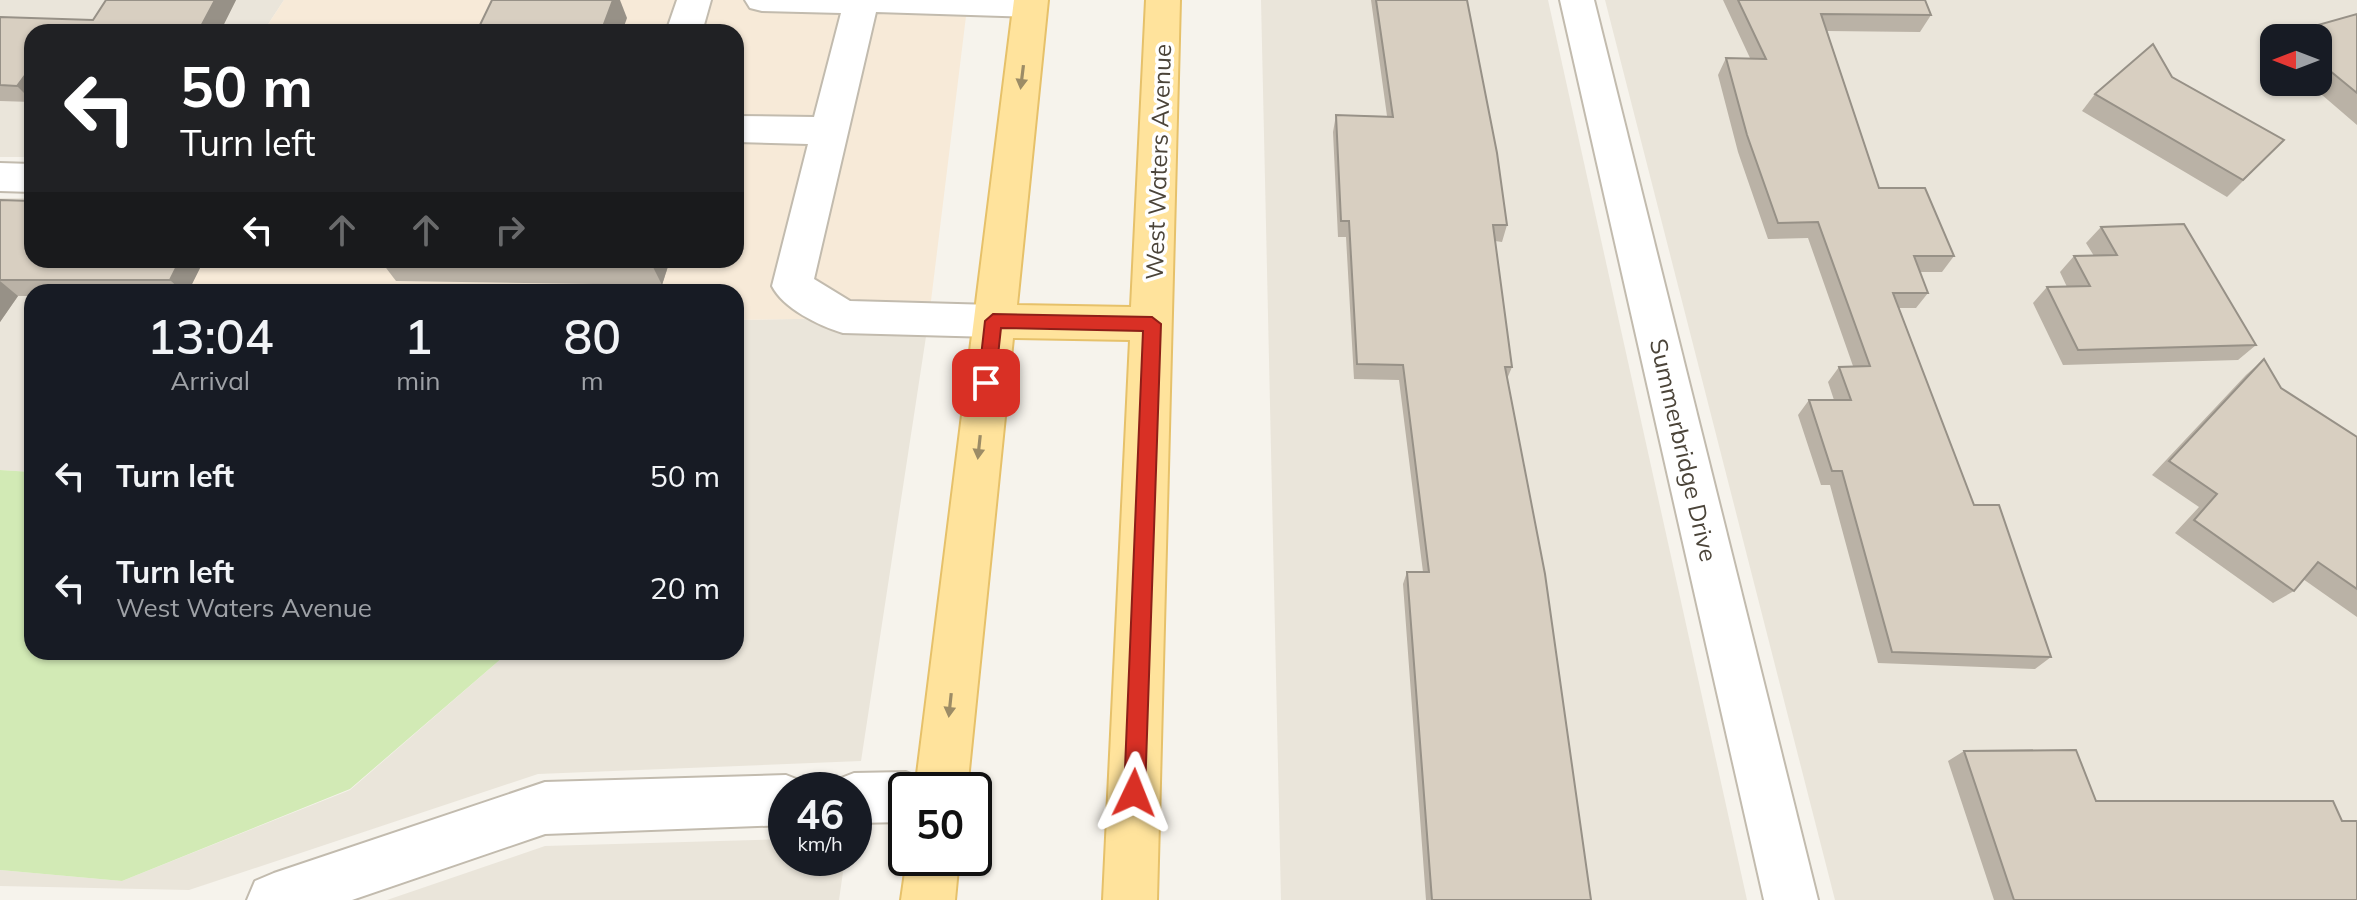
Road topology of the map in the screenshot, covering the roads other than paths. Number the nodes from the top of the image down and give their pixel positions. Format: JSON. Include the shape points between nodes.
{"nodes":[{"id":1,"x":694,"y":0,"type":"edge"},
{"id":2,"x":762,"y":0,"type":"edge"},
{"id":3,"x":1163,"y":0,"type":"edge"},
{"id":4,"x":1577,"y":0,"type":"edge"},
{"id":5,"x":861,"y":1,"type":"edge"},
{"id":6,"x":1030,"y":3,"type":"edge"},
{"id":7,"x":686,"y":24,"type":"edge"},
{"id":8,"x":744,"y":129,"type":"edge"},
{"id":9,"x":828,"y":131,"type":"junction"},
{"id":10,"x":0,"y":177,"type":"edge"},
{"id":11,"x":24,"y":178,"type":"edge"},
{"id":12,"x":993,"y":321,"type":"junction"},
{"id":13,"x":1152,"y":324,"type":"junction"},
{"id":14,"x":943,"y":772,"type":"edge"},
{"id":15,"x":768,"y":801,"type":"edge"},
{"id":16,"x":931,"y":876,"type":"edge"},
{"id":17,"x":274,"y":900,"type":"edge"},
{"id":18,"x":928,"y":900,"type":"edge"},
{"id":19,"x":1130,"y":900,"type":"edge"},
{"id":20,"x":1791,"y":900,"type":"edge"}],
"edges":[{"from":1,"to":7,"type":"street"},
{"from":2,"to":5,"type":"street"},
{"from":3,"to":13,"type":"main road","name":"West Waters Avenue"},
{"from":4,"to":20,"type":"street","name":"Summerbridge Drive"},
{"from":5,"to":6,"type":"street"},
{"from":5,"to":9,"type":"street"},
{"from":6,"to":12,"type":"main road","one_way":true},
{"from":8,"to":9,"type":"street"},
{"from":9,"to":12,"type":"street","via":[[792,286],[843,317]]},
{"from":10,"to":11,"type":"street"},
{"from":12,"to":13,"type":"main road"},
{"from":12,"to":14,"type":"main road","one_way":true},
{"from":13,"to":19,"type":"main road","name":"West Waters Avenue"},
{"from":15,"to":17,"type":"street","via":[[545,808]]},
{"from":16,"to":18,"type":"main road"}]}
